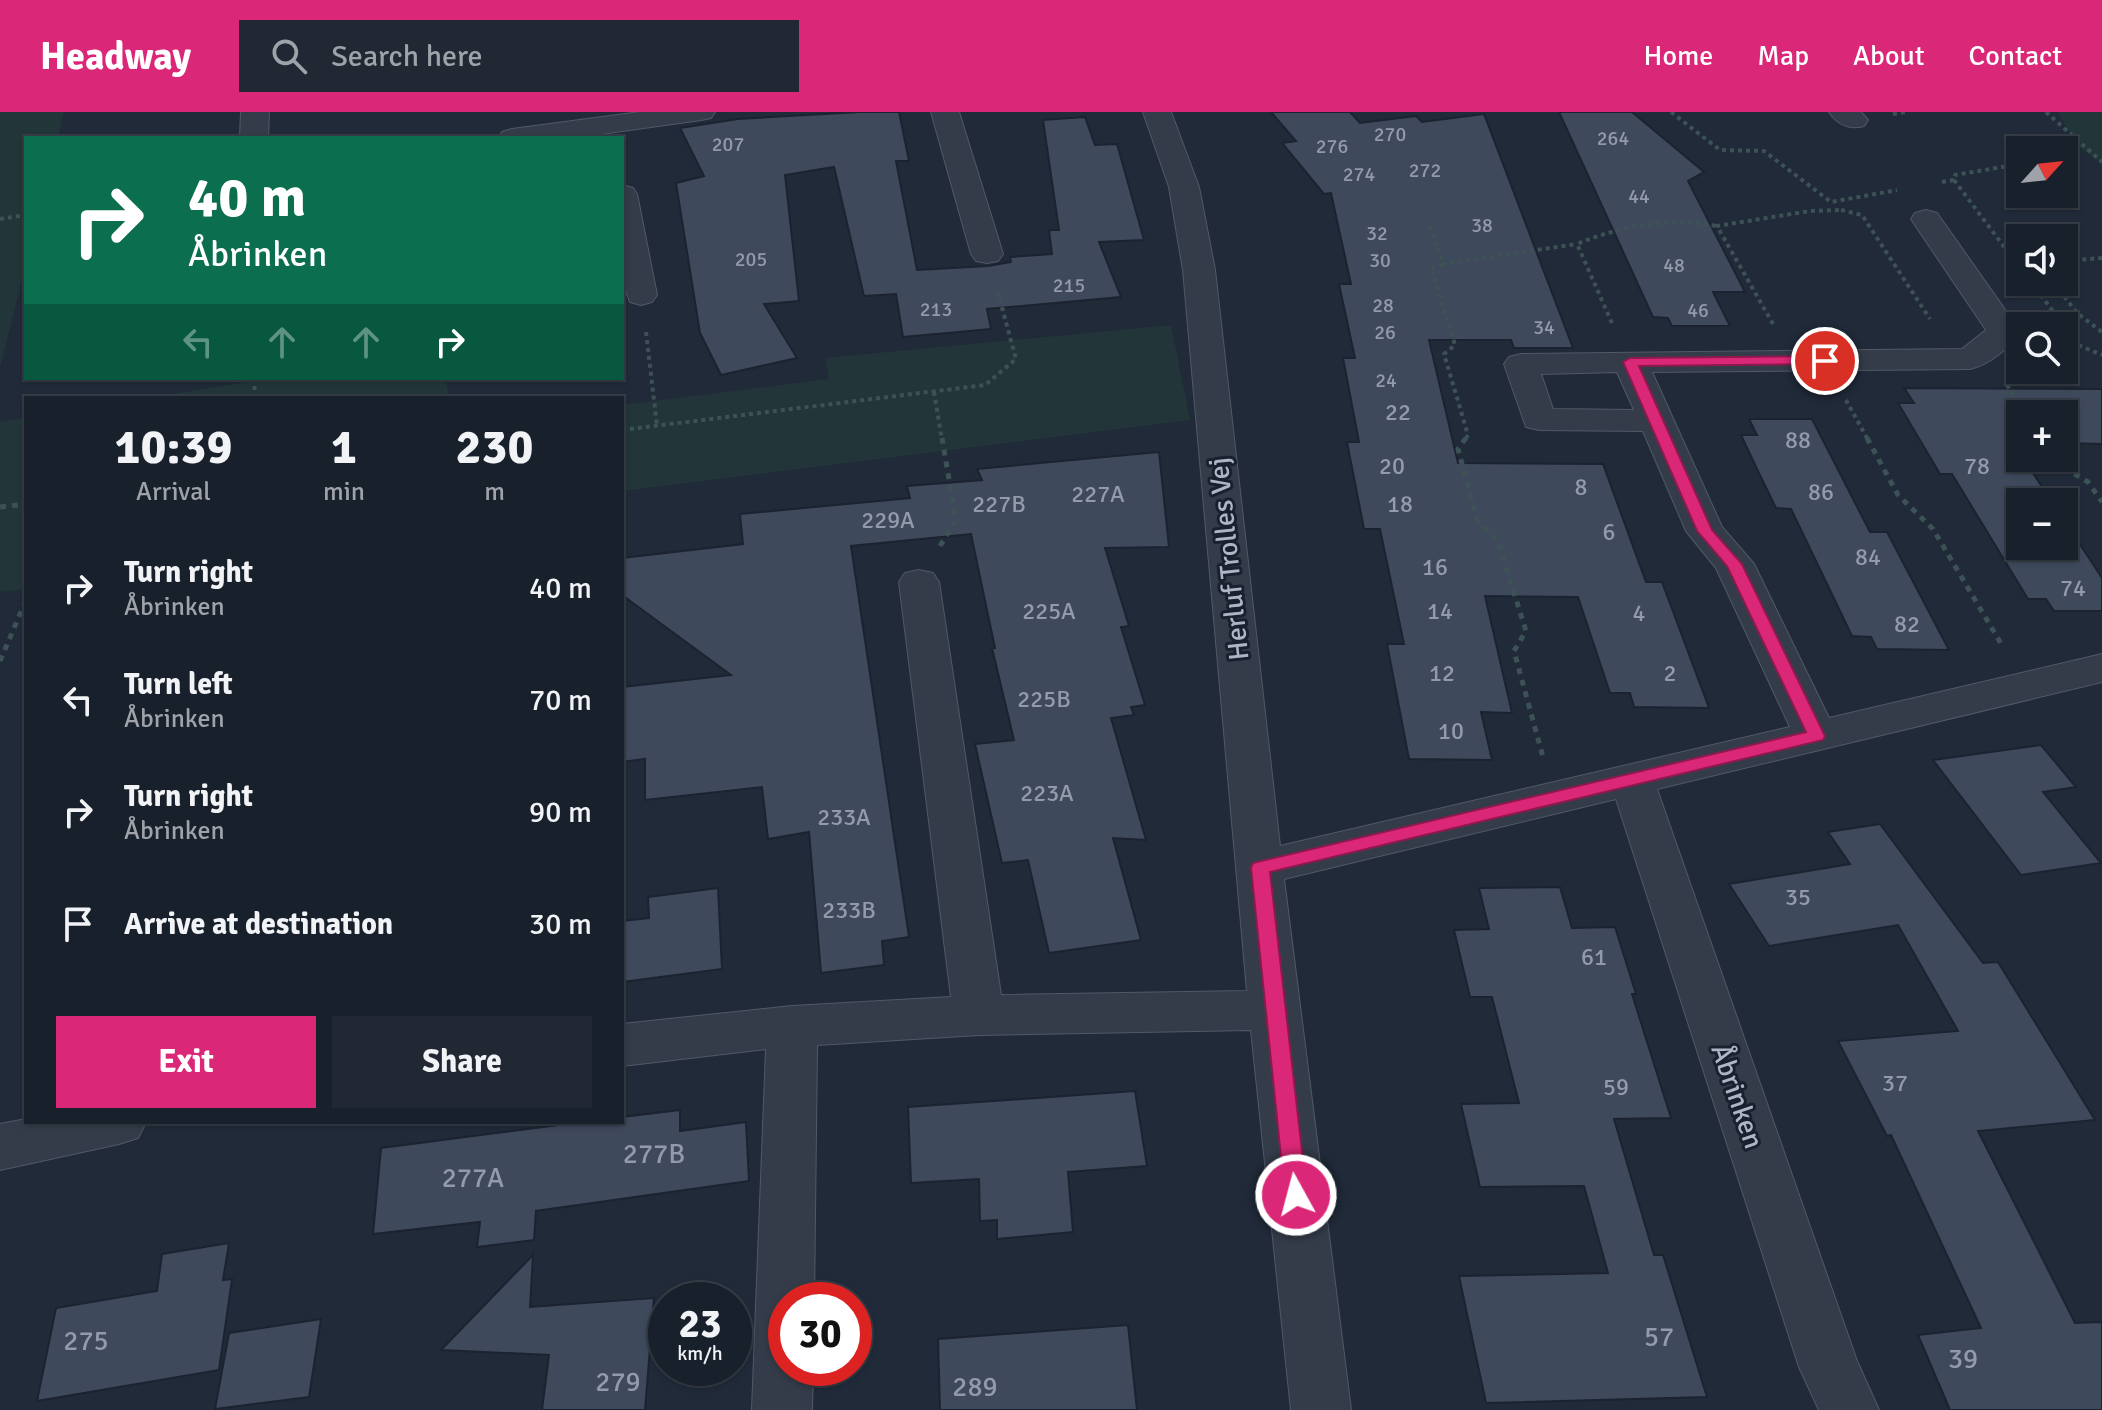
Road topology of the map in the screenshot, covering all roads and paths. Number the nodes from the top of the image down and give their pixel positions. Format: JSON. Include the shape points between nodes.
{"nodes":[{"id":1,"x":255,"y":112,"type":"edge"},
{"id":2,"x":701,"y":112,"type":"edge"},
{"id":3,"x":945,"y":112,"type":"edge"},
{"id":4,"x":1157,"y":112,"type":"edge"},
{"id":5,"x":1671,"y":112,"type":"edge"},
{"id":6,"x":2046,"y":112,"type":"edge"},
{"id":7,"x":608,"y":125,"type":"edge"},
{"id":8,"x":254,"y":136,"type":"edge"},
{"id":9,"x":527,"y":136,"type":"edge"},
{"id":10,"x":2102,"y":162,"type":"edge"},
{"id":11,"x":2006,"y":166,"type":"edge"},
{"id":12,"x":1954,"y":180,"type":"junction"},
{"id":13,"x":1939,"y":183,"type":"dead end"},
{"id":14,"x":1908,"y":188,"type":"dead end"},
{"id":15,"x":1831,"y":202,"type":"junction"},
{"id":16,"x":624,"y":205,"type":"edge"},
{"id":17,"x":1841,"y":210,"type":"junction"},
{"id":18,"x":24,"y":215,"type":"edge"},
{"id":19,"x":0,"y":219,"type":"edge"},
{"id":20,"x":1926,"y":219,"type":"dead end"},
{"id":21,"x":1430,"y":226,"type":"dead end"},
{"id":22,"x":1717,"y":226,"type":"junction"},
{"id":23,"x":1577,"y":244,"type":"junction"},
{"id":24,"x":2006,"y":249,"type":"edge"},
{"id":25,"x":987,"y":254,"type":"joint"},
{"id":26,"x":2102,"y":258,"type":"edge"},
{"id":27,"x":2078,"y":260,"type":"edge"},
{"id":28,"x":1443,"y":264,"type":"junction"},
{"id":29,"x":641,"y":295,"type":"joint"},
{"id":30,"x":2064,"y":296,"type":"edge"},
{"id":31,"x":2102,"y":332,"type":"edge"},
{"id":32,"x":2078,"y":345,"type":"edge"},
{"id":33,"x":2102,"y":355,"type":"edge"},
{"id":34,"x":1957,"y":360,"type":"junction"},
{"id":35,"x":1809,"y":361,"type":"junction"},
{"id":36,"x":1630,"y":362,"type":"junction"},
{"id":37,"x":934,"y":392,"type":"junction"},
{"id":38,"x":1656,"y":421,"type":"junction"},
{"id":39,"x":657,"y":426,"type":"junction"},
{"id":40,"x":624,"y":430,"type":"edge"},
{"id":41,"x":2071,"y":472,"type":"edge"},
{"id":42,"x":2102,"y":502,"type":"edge"},
{"id":43,"x":24,"y":504,"type":"edge"},
{"id":44,"x":0,"y":507,"type":"edge"},
{"id":45,"x":919,"y":582,"type":"joint"},
{"id":46,"x":24,"y":605,"type":"edge"},
{"id":47,"x":0,"y":661,"type":"edge"},
{"id":48,"x":2102,"y":668,"type":"edge"},
{"id":49,"x":2026,"y":686,"type":"junction"},
{"id":50,"x":1816,"y":736,"type":"junction"},
{"id":51,"x":1632,"y":780,"type":"junction"},
{"id":52,"x":1554,"y":798,"type":"junction"},
{"id":53,"x":1260,"y":868,"type":"junction"},
{"id":54,"x":1274,"y":1010,"type":"junction"},
{"id":55,"x":979,"y":1015,"type":"junction"},
{"id":56,"x":792,"y":1026,"type":"junction"},
{"id":57,"x":624,"y":1045,"type":"edge"},
{"id":58,"x":109,"y":1124,"type":"edge"},
{"id":59,"x":0,"y":1147,"type":"edge"},
{"id":60,"x":782,"y":1410,"type":"edge"},
{"id":61,"x":1321,"y":1410,"type":"edge"},
{"id":62,"x":1849,"y":1410,"type":"edge"}],
"edges":[{"from":1,"to":8,"type":"street"},
{"from":2,"to":7,"type":"street"},
{"from":3,"to":25,"type":"street"},
{"from":4,"to":53,"type":"street","name":"Herluf Trolles Vej","via":[[1184,187],[1199,270]]},
{"from":5,"to":15,"type":"path","via":[[1720,150],[1764,151]]},
{"from":6,"to":10,"type":"path"},
{"from":7,"to":9,"type":"street"},
{"from":11,"to":12,"type":"path","via":[[1955,175]]},
{"from":12,"to":13,"type":"path"},
{"from":12,"to":24,"type":"path"},
{"from":14,"to":15,"type":"path"},
{"from":15,"to":17,"type":"path"},
{"from":16,"to":29,"type":"street"},
{"from":17,"to":22,"type":"path"},
{"from":17,"to":34,"type":"path","via":[[1862,215]]},
{"from":18,"to":19,"type":"path"},
{"from":20,"to":34,"type":"street","via":[[2004,332],[1970,359]]},
{"from":21,"to":28,"type":"path"},
{"from":22,"to":23,"type":"path","via":[[1682,219],[1604,232]]},
{"from":22,"to":35,"type":"path"},
{"from":23,"to":28,"type":"path"},
{"from":23,"to":36,"type":"path"},
{"from":25,"to":37,"type":"path","via":[[1016,359],[985,385]]},
{"from":26,"to":27,"type":"path"},
{"from":28,"to":52,"type":"path","via":[[1431,268],[1455,345],[1444,354],[1468,435],[1458,449],[1477,520],[1498,542],[1526,631],[1514,651]]},
{"from":29,"to":39,"type":"path"},
{"from":30,"to":31,"type":"path"},
{"from":32,"to":33,"type":"path"},
{"from":34,"to":35,"type":"street"},
{"from":35,"to":36,"type":"street"},
{"from":35,"to":49,"type":"path","via":[[1898,495],[1933,529]]},
{"from":36,"to":38,"type":"street"},
{"from":36,"to":38,"type":"street","via":[[1521,364],[1539,419]]},
{"from":37,"to":39,"type":"path"},
{"from":37,"to":45,"type":"path","via":[[956,520]]},
{"from":38,"to":50,"type":"street","via":[[1705,531],[1734,564]]},
{"from":39,"to":40,"type":"path"},
{"from":41,"to":42,"type":"path","via":[[2088,482]]},
{"from":43,"to":44,"type":"path"},
{"from":45,"to":55,"type":"street"},
{"from":46,"to":47,"type":"path"},
{"from":48,"to":49,"type":"street"},
{"from":49,"to":50,"type":"street"},
{"from":50,"to":51,"type":"street"},
{"from":51,"to":52,"type":"street"},
{"from":51,"to":62,"type":"street","name":"Åbrinken","via":[[1829,1367]]},
{"from":52,"to":53,"type":"street"},
{"from":53,"to":54,"type":"street","name":"Herluf Trolles Vej"},
{"from":54,"to":55,"type":"street"},
{"from":54,"to":61,"type":"street","name":"Herluf Trolles Vej"},
{"from":55,"to":56,"type":"street"},
{"from":56,"to":57,"type":"street"},
{"from":56,"to":60,"type":"street"},
{"from":58,"to":59,"type":"street"}]}
